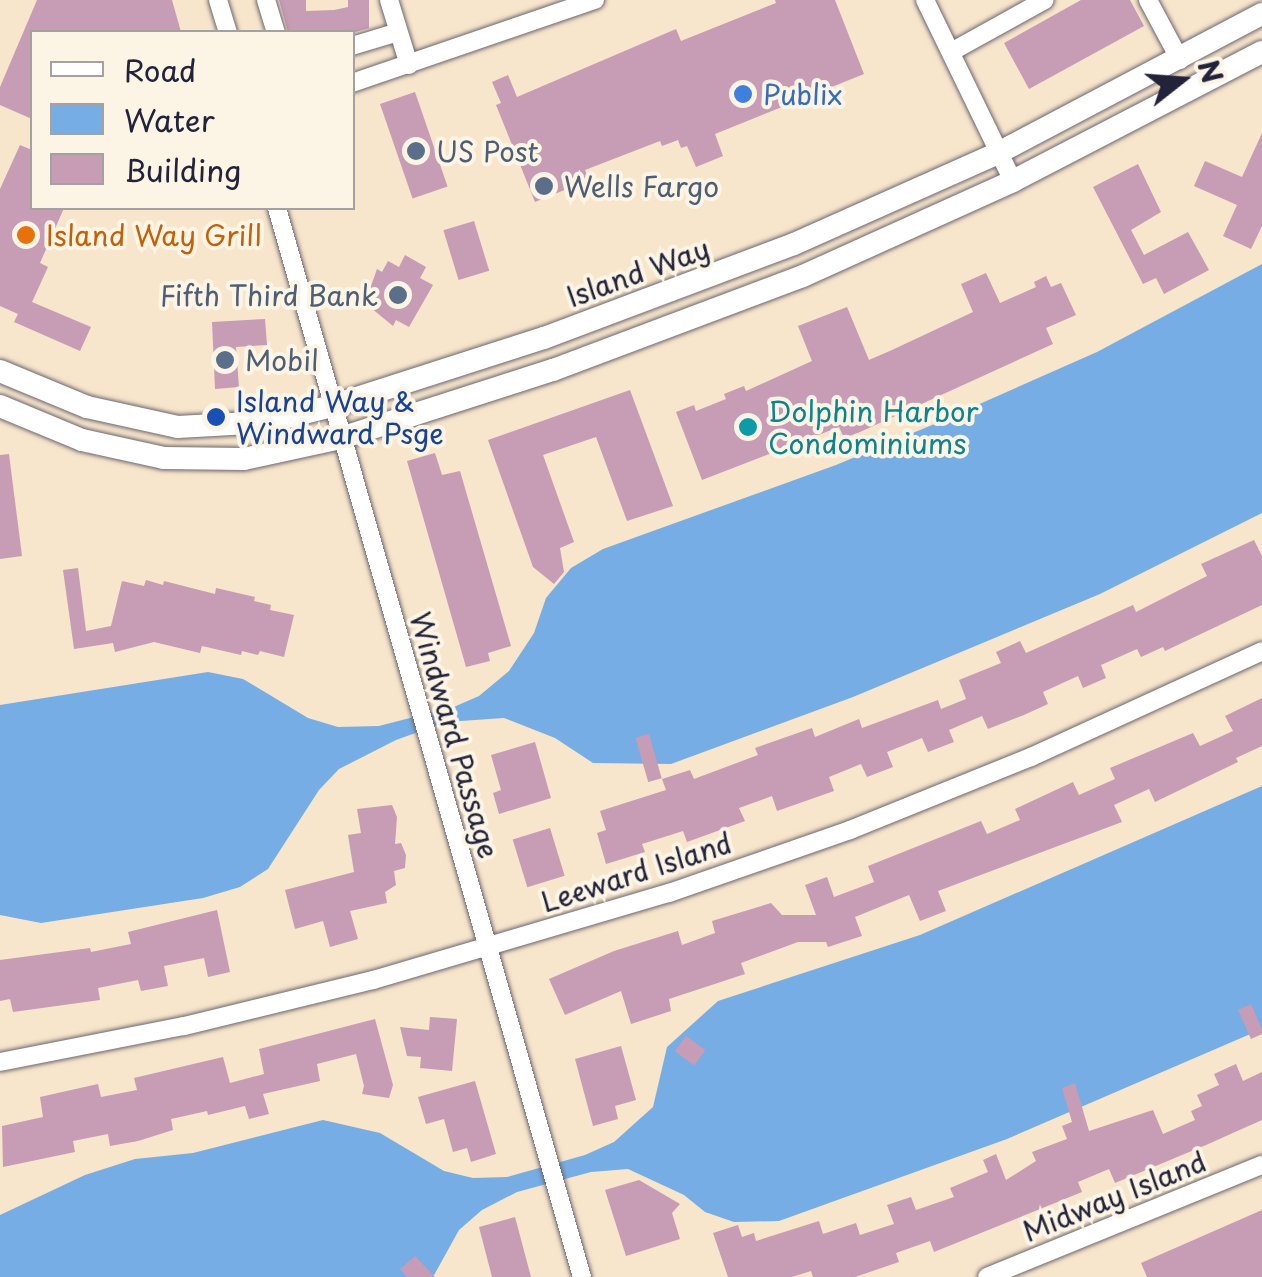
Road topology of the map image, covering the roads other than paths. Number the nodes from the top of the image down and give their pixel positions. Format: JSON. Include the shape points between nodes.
{"nodes":[{"id":1,"x":218,"y":0,"type":"edge"},
{"id":2,"x":266,"y":0,"type":"edge"},
{"id":3,"x":389,"y":0,"type":"edge"},
{"id":4,"x":595,"y":0,"type":"edge"},
{"id":5,"x":926,"y":0,"type":"edge"},
{"id":6,"x":1044,"y":0,"type":"edge"},
{"id":7,"x":1148,"y":0,"type":"edge"},
{"id":8,"x":1262,"y":14,"type":"edge"},
{"id":9,"x":227,"y":30,"type":"edge"},
{"id":10,"x":275,"y":30,"type":"edge"},
{"id":11,"x":398,"y":32,"type":"junction"},
{"id":12,"x":355,"y":45,"type":"edge"},
{"id":13,"x":950,"y":52,"type":"junction"},
{"id":14,"x":1262,"y":52,"type":"edge"},
{"id":15,"x":1180,"y":60,"type":"junction"},
{"id":16,"x":409,"y":65,"type":"junction"},
{"id":17,"x":355,"y":82,"type":"edge"},
{"id":18,"x":998,"y":153,"type":"junction"},
{"id":19,"x":1013,"y":182,"type":"junction"},
{"id":20,"x":279,"y":210,"type":"edge"},
{"id":21,"x":0,"y":371,"type":"edge"},
{"id":22,"x":0,"y":406,"type":"edge"},
{"id":23,"x":332,"y":406,"type":"junction"},
{"id":24,"x":341,"y":438,"type":"junction"},
{"id":25,"x":1262,"y":651,"type":"edge"},
{"id":26,"x":487,"y":948,"type":"junction"},
{"id":27,"x":0,"y":1062,"type":"edge"},
{"id":28,"x":1262,"y":1166,"type":"edge"},
{"id":29,"x":582,"y":1277,"type":"edge"},
{"id":30,"x":987,"y":1277,"type":"edge"}],
"edges":[{"from":1,"to":9,"type":"street"},
{"from":2,"to":10,"type":"street"},
{"from":3,"to":11,"type":"street"},
{"from":4,"to":16,"type":"street"},
{"from":5,"to":13,"type":"street"},
{"from":6,"to":13,"type":"street"},
{"from":7,"to":15,"type":"street"},
{"from":8,"to":15,"type":"street","name":"Island Way"},
{"from":11,"to":12,"type":"street"},
{"from":11,"to":16,"type":"street"},
{"from":13,"to":18,"type":"street"},
{"from":14,"to":19,"type":"street"},
{"from":15,"to":18,"type":"street","name":"Island Way"},
{"from":16,"to":17,"type":"street"},
{"from":18,"to":19,"type":"street"},
{"from":18,"to":23,"type":"street","name":"Island Way","via":[[713,276]]},
{"from":19,"to":24,"type":"street","via":[[724,307]]},
{"from":20,"to":23,"type":"street","name":"Windward Passage"},
{"from":21,"to":23,"type":"street","name":"Island Way","via":[[87,407],[178,428],[253,424]]},
{"from":22,"to":24,"type":"street","via":[[82,440],[164,458],[244,459]]},
{"from":23,"to":24,"type":"street","name":"Windward Passage"},
{"from":24,"to":26,"type":"street","name":"Windward Passage"},
{"from":25,"to":26,"type":"street","name":"Leeward Island","via":[[850,830]]},
{"from":26,"to":27,"type":"street","name":"Leeward Island","via":[[184,1026]]},
{"from":26,"to":29,"type":"street","name":"Windward Passage"},
{"from":28,"to":30,"type":"street","name":"Midway Island"}]}
